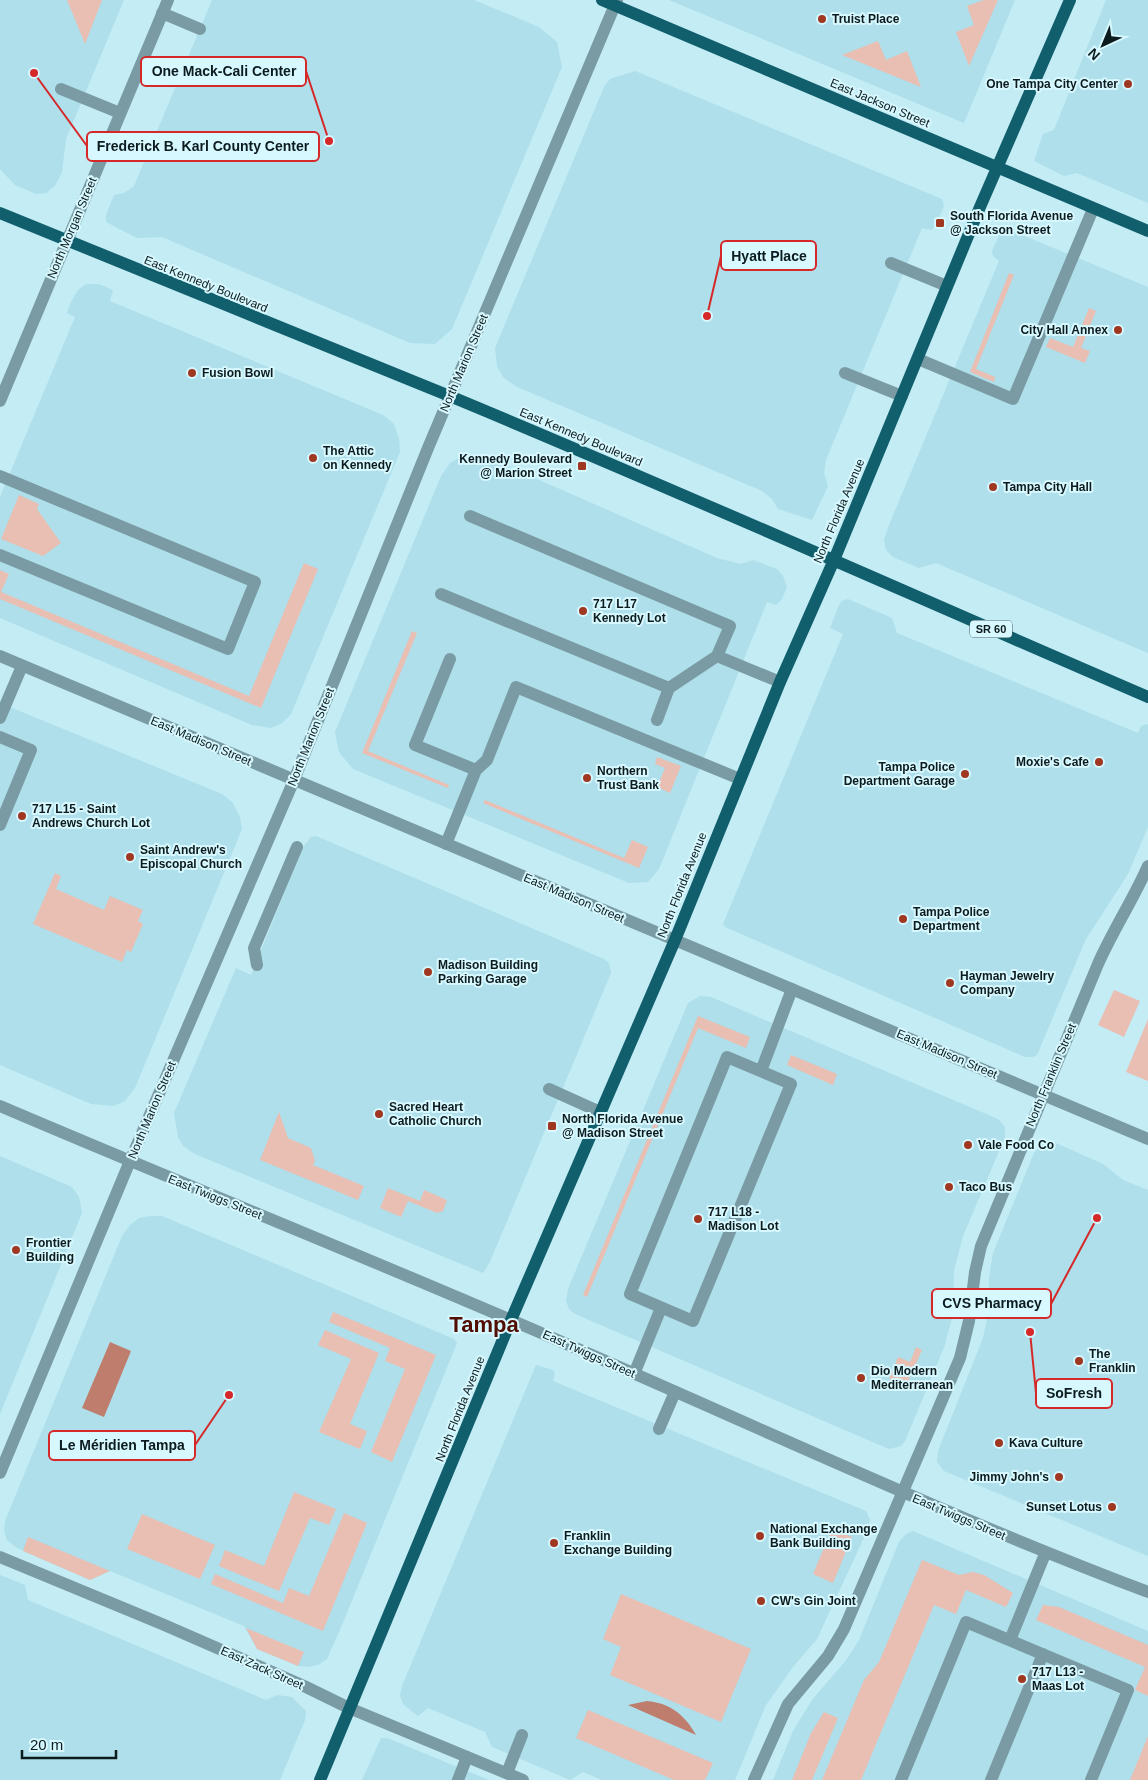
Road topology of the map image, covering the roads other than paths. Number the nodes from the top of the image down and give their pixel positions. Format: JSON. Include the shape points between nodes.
{"nodes":[{"id":1,"x":168,"y":0,"type":"edge"},
{"id":2,"x":602,"y":0,"type":"edge"},
{"id":3,"x":1070,"y":0,"type":"edge"},
{"id":4,"x":616,"y":3,"type":"edge"},
{"id":5,"x":162,"y":13,"type":"junction"},
{"id":6,"x":200,"y":29,"type":"dead end"},
{"id":7,"x":61,"y":89,"type":"dead end"},
{"id":8,"x":120,"y":113,"type":"junction"},
{"id":9,"x":998,"y":167,"type":"junction"},
{"id":10,"x":1093,"y":208,"type":"junction"},
{"id":11,"x":0,"y":212,"type":"edge"},
{"id":12,"x":1148,"y":231,"type":"edge"},
{"id":13,"x":66,"y":241,"type":"junction"},
{"id":14,"x":891,"y":263,"type":"dead end"},
{"id":15,"x":948,"y":286,"type":"junction"},
{"id":16,"x":918,"y":358,"type":"junction"},
{"id":17,"x":845,"y":373,"type":"dead end"},
{"id":18,"x":451,"y":396,"type":"junction"},
{"id":19,"x":902,"y":396,"type":"junction"},
{"id":20,"x":0,"y":401,"type":"edge"},
{"id":21,"x":0,"y":476,"type":"edge"},
{"id":22,"x":470,"y":516,"type":"dead end"},
{"id":23,"x":0,"y":554,"type":"edge"},
{"id":24,"x":834,"y":560,"type":"junction"},
{"id":25,"x":442,"y":594,"type":"dead end"},
{"id":26,"x":0,"y":656,"type":"edge"},
{"id":27,"x":717,"y":656,"type":"junction"},
{"id":28,"x":450,"y":659,"type":"dead end"},
{"id":29,"x":22,"y":666,"type":"junction"},
{"id":30,"x":780,"y":682,"type":"junction"},
{"id":31,"x":670,"y":688,"type":"junction"},
{"id":32,"x":1148,"y":697,"type":"edge"},
{"id":33,"x":0,"y":718,"type":"edge"},
{"id":34,"x":657,"y":720,"type":"dead end"},
{"id":35,"x":0,"y":737,"type":"edge"},
{"id":36,"x":476,"y":770,"type":"junction"},
{"id":37,"x":740,"y":779,"type":"junction"},
{"id":38,"x":294,"y":780,"type":"junction"},
{"id":39,"x":0,"y":825,"type":"edge"},
{"id":40,"x":446,"y":844,"type":"junction"},
{"id":41,"x":297,"y":847,"type":"dead end"},
{"id":42,"x":1148,"y":866,"type":"edge"},
{"id":43,"x":675,"y":940,"type":"junction"},
{"id":44,"x":257,"y":965,"type":"dead end"},
{"id":45,"x":792,"y":989,"type":"junction"},
{"id":46,"x":761,"y":1071,"type":"junction"},
{"id":47,"x":549,"y":1089,"type":"dead end"},
{"id":48,"x":1044,"y":1095,"type":"junction"},
{"id":49,"x":0,"y":1106,"type":"edge"},
{"id":50,"x":600,"y":1112,"type":"junction"},
{"id":51,"x":1148,"y":1139,"type":"edge"},
{"id":52,"x":130,"y":1161,"type":"junction"},
{"id":53,"x":661,"y":1308,"type":"junction"},
{"id":54,"x":511,"y":1320,"type":"junction"},
{"id":55,"x":634,"y":1374,"type":"junction"},
{"id":56,"x":675,"y":1392,"type":"junction"},
{"id":57,"x":659,"y":1429,"type":"dead end"},
{"id":58,"x":0,"y":1473,"type":"edge"},
{"id":59,"x":902,"y":1493,"type":"junction"},
{"id":60,"x":1045,"y":1554,"type":"junction"},
{"id":61,"x":0,"y":1557,"type":"edge"},
{"id":62,"x":1148,"y":1592,"type":"edge"},
{"id":63,"x":1010,"y":1640,"type":"junction"},
{"id":64,"x":1043,"y":1654,"type":"junction"},
{"id":65,"x":349,"y":1708,"type":"junction"},
{"id":66,"x":522,"y":1736,"type":"dead end"},
{"id":67,"x":467,"y":1757,"type":"junction"},
{"id":68,"x":507,"y":1774,"type":"junction"},
{"id":69,"x":320,"y":1780,"type":"edge"},
{"id":70,"x":458,"y":1780,"type":"edge"},
{"id":71,"x":523,"y":1780,"type":"edge"},
{"id":72,"x":754,"y":1780,"type":"edge"},
{"id":73,"x":901,"y":1780,"type":"edge"},
{"id":74,"x":991,"y":1780,"type":"edge"},
{"id":75,"x":1091,"y":1780,"type":"edge"}],
"edges":[{"from":1,"to":5,"type":"street","name":"North Morgan Street"},
{"from":2,"to":4,"type":"main road","name":"East Jackson Street"},
{"from":3,"to":9,"type":"main road","name":"North Florida Avenue"},
{"from":4,"to":9,"type":"main road","name":"East Jackson Street"},
{"from":4,"to":18,"type":"street","name":"North Marion Street"},
{"from":5,"to":6,"type":"street"},
{"from":5,"to":8,"type":"street","name":"North Morgan Street"},
{"from":7,"to":8,"type":"street"},
{"from":8,"to":13,"type":"street","name":"North Morgan Street"},
{"from":9,"to":10,"type":"main road","name":"East Jackson Street"},
{"from":9,"to":15,"type":"main road","name":"North Florida Avenue"},
{"from":10,"to":12,"type":"main road","name":"East Jackson Street"},
{"from":10,"to":16,"type":"street","via":[[1013,399]]},
{"from":11,"to":13,"type":"main road","name":"East Kennedy Boulevard"},
{"from":13,"to":18,"type":"main road","name":"East Kennedy Boulevard"},
{"from":13,"to":20,"type":"street","name":"North Morgan Street"},
{"from":14,"to":15,"type":"street"},
{"from":15,"to":16,"type":"main road","name":"North Florida Avenue"},
{"from":16,"to":19,"type":"main road","name":"North Florida Avenue"},
{"from":17,"to":19,"type":"street"},
{"from":18,"to":24,"type":"main road","name":"East Kennedy Boulevard"},
{"from":18,"to":38,"type":"street","name":"North Marion Street"},
{"from":19,"to":24,"type":"main road","name":"North Florida Avenue"},
{"from":21,"to":23,"type":"street","via":[[255,582],[228,649]]},
{"from":22,"to":27,"type":"street","via":[[730,626]]},
{"from":24,"to":30,"type":"main road","name":"North Florida Avenue"},
{"from":24,"to":32,"type":"main road","name":"East Kennedy Boulevard","number":"SR 60"},
{"from":25,"to":31,"type":"street"},
{"from":26,"to":29,"type":"street","name":"East Madison Street"},
{"from":27,"to":30,"type":"street"},
{"from":27,"to":31,"type":"street"},
{"from":28,"to":36,"type":"street","via":[[415,746]]},
{"from":29,"to":33,"type":"street"},
{"from":29,"to":38,"type":"street","name":"East Madison Street"},
{"from":30,"to":37,"type":"main road","name":"North Florida Avenue"},
{"from":31,"to":34,"type":"street"},
{"from":35,"to":39,"type":"street","via":[[31,750]]},
{"from":36,"to":37,"type":"street","via":[[487,760],[516,687]]},
{"from":36,"to":40,"type":"street"},
{"from":37,"to":43,"type":"main road","name":"North Florida Avenue"},
{"from":38,"to":40,"type":"street","name":"East Madison Street"},
{"from":38,"to":52,"type":"street","name":"North Marion Street"},
{"from":40,"to":43,"type":"street","name":"East Madison Street"},
{"from":41,"to":44,"type":"street","via":[[254,948]]},
{"from":42,"to":48,"type":"street","name":"North Franklin Street","via":[[1106,946]]},
{"from":43,"to":45,"type":"street","name":"East Madison Street"},
{"from":43,"to":50,"type":"main road","name":"North Florida Avenue"},
{"from":45,"to":46,"type":"street"},
{"from":45,"to":48,"type":"street","name":"East Madison Street"},
{"from":46,"to":53,"type":"street","via":[[791,1084],[693,1321]]},
{"from":46,"to":53,"type":"street","via":[[727,1057],[630,1294]]},
{"from":47,"to":50,"type":"street"},
{"from":48,"to":51,"type":"street","name":"East Madison Street"},
{"from":48,"to":59,"type":"street","name":"North Franklin Street","via":[[979,1252],[969,1322],[960,1358]]},
{"from":49,"to":52,"type":"street","name":"East Twiggs Street"},
{"from":50,"to":54,"type":"main road","name":"North Florida Avenue"},
{"from":52,"to":54,"type":"street","name":"East Twiggs Street"},
{"from":52,"to":58,"type":"street","name":"North Marion Street"},
{"from":53,"to":55,"type":"street"},
{"from":54,"to":55,"type":"street","name":"East Twiggs Street"},
{"from":54,"to":65,"type":"main road","name":"North Florida Avenue"},
{"from":55,"to":56,"type":"street","name":"East Twiggs Street"},
{"from":56,"to":57,"type":"street"},
{"from":56,"to":59,"type":"street","name":"East Twiggs Street"},
{"from":59,"to":60,"type":"street","name":"East Twiggs Street"},
{"from":59,"to":72,"type":"street","name":"North Franklin Street","via":[[844,1629],[828,1656],[788,1704]]},
{"from":60,"to":62,"type":"street","name":"East Twiggs Street"},
{"from":60,"to":63,"type":"street"},
{"from":61,"to":65,"type":"street","name":"East Zack Street"},
{"from":63,"to":64,"type":"street"},
{"from":63,"to":73,"type":"street","via":[[966,1622]]},
{"from":64,"to":74,"type":"street"},
{"from":64,"to":75,"type":"street","via":[[1128,1690]]},
{"from":65,"to":67,"type":"street","name":"East Zack Street"},
{"from":65,"to":69,"type":"main road","name":"North Florida Avenue"},
{"from":66,"to":68,"type":"street"},
{"from":67,"to":68,"type":"street","name":"East Zack Street"},
{"from":67,"to":70,"type":"street"},
{"from":68,"to":71,"type":"street","name":"East Zack Street"}]}
